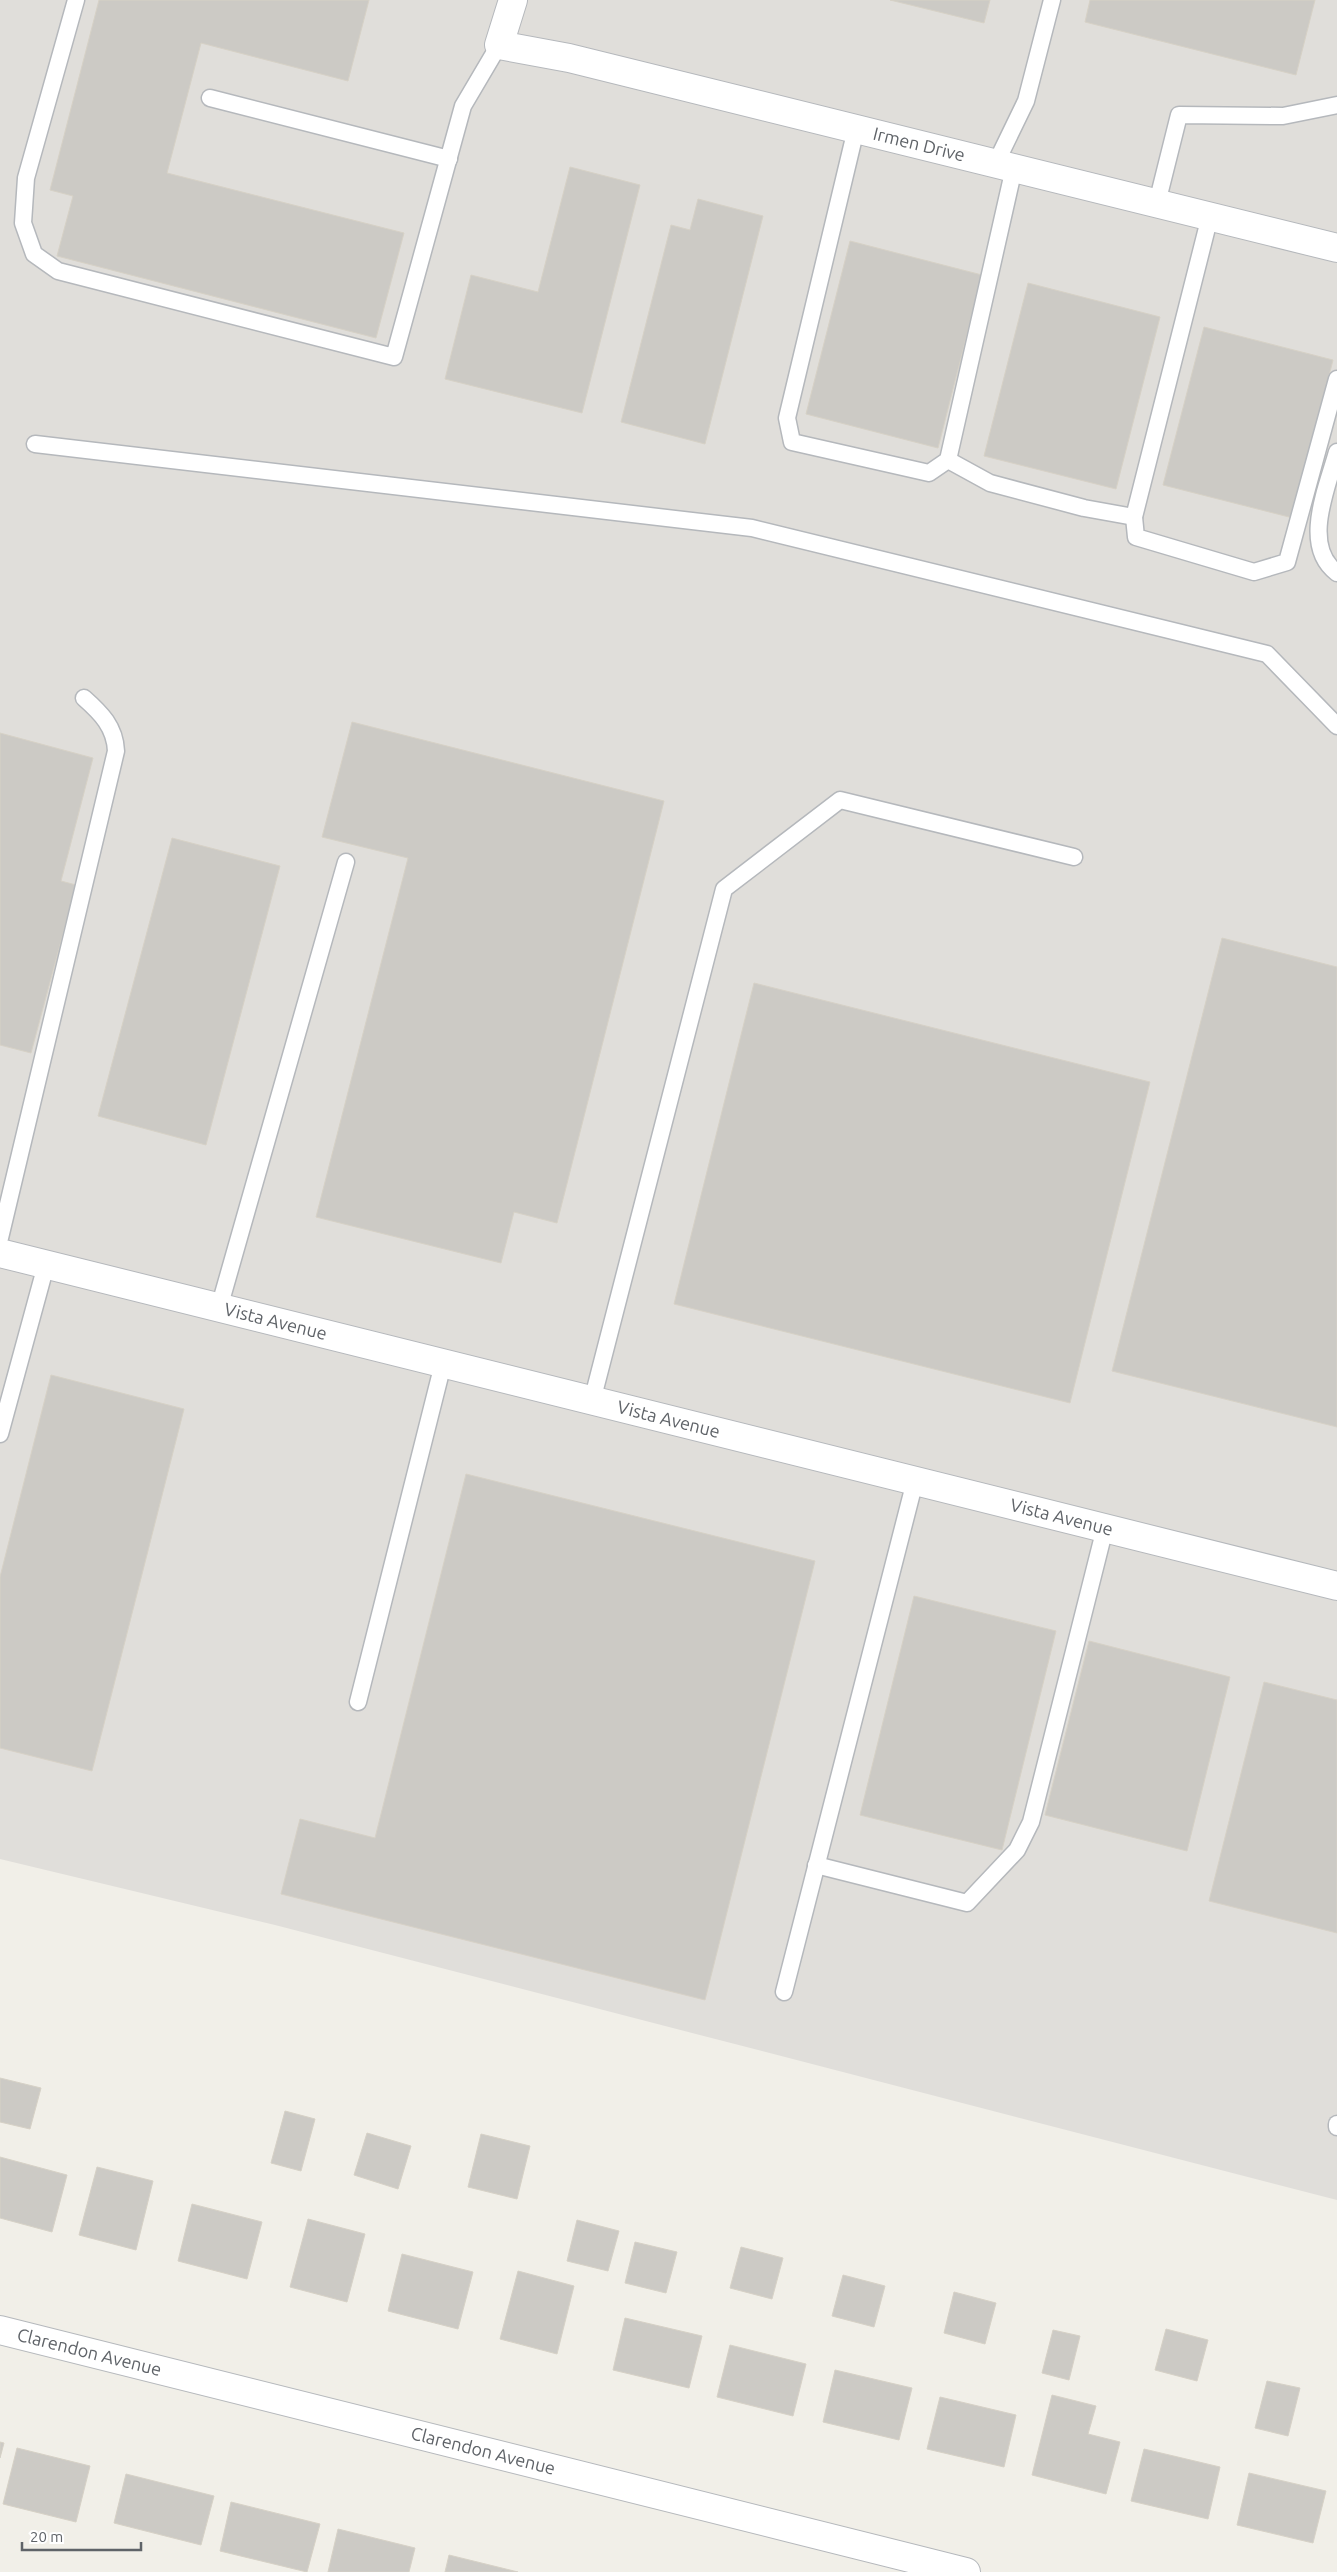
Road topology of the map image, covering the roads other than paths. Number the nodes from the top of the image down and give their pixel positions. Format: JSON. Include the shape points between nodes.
{"nodes":[{"id":1,"x":76,"y":0,"type":"edge"},
{"id":2,"x":513,"y":0,"type":"edge"},
{"id":3,"x":1052,"y":0,"type":"edge"},
{"id":4,"x":499,"y":45,"type":"junction"},
{"id":5,"x":210,"y":98,"type":"dead end"},
{"id":6,"x":1337,"y":106,"type":"edge"},
{"id":7,"x":856,"y":129,"type":"junction"},
{"id":8,"x":449,"y":159,"type":"junction"},
{"id":9,"x":1005,"y":166,"type":"junction"},
{"id":10,"x":1157,"y":203,"type":"junction"},
{"id":11,"x":1210,"y":216,"type":"junction"},
{"id":12,"x":1337,"y":248,"type":"edge"},
{"id":13,"x":1337,"y":379,"type":"edge"},
{"id":14,"x":35,"y":444,"type":"dead end"},
{"id":15,"x":1337,"y":452,"type":"edge"},
{"id":16,"x":948,"y":460,"type":"junction"},
{"id":17,"x":1134,"y":517,"type":"junction"},
{"id":18,"x":1337,"y":573,"type":"edge"},
{"id":19,"x":84,"y":698,"type":"dead end"},
{"id":20,"x":1337,"y":726,"type":"edge"},
{"id":21,"x":1074,"y":857,"type":"dead end"},
{"id":22,"x":346,"y":862,"type":"dead end"},
{"id":23,"x":0,"y":1238,"type":"edge"},
{"id":24,"x":0,"y":1253,"type":"edge"},
{"id":25,"x":46,"y":1265,"type":"junction"},
{"id":26,"x":219,"y":1308,"type":"junction"},
{"id":27,"x":443,"y":1364,"type":"junction"},
{"id":28,"x":592,"y":1401,"type":"junction"},
{"id":29,"x":0,"y":1434,"type":"edge"},
{"id":30,"x":915,"y":1481,"type":"junction"},
{"id":31,"x":1105,"y":1528,"type":"junction"},
{"id":32,"x":1337,"y":1586,"type":"edge"},
{"id":33,"x":358,"y":1702,"type":"dead end"},
{"id":34,"x":816,"y":1865,"type":"junction"},
{"id":35,"x":784,"y":1992,"type":"dead end"},
{"id":36,"x":0,"y":2330,"type":"edge"},
{"id":37,"x":966,"y":2572,"type":"edge"}],
"edges":[{"from":1,"to":8,"type":"lane","via":[[26,178],[23,223],[34,254],[58,271],[394,356]]},
{"from":2,"to":4,"type":"street"},
{"from":3,"to":9,"type":"lane","via":[[1026,102]]},
{"from":4,"to":7,"type":"street","name":"Irmen Drive","via":[[569,58]]},
{"from":4,"to":8,"type":"lane","via":[[463,106]]},
{"from":5,"to":8,"type":"lane"},
{"from":6,"to":10,"type":"lane","via":[[1284,116],[1179,115]]},
{"from":7,"to":9,"type":"street","name":"Irmen Drive"},
{"from":7,"to":16,"type":"lane","via":[[787,418],[792,442],[929,473]]},
{"from":9,"to":10,"type":"street","name":"Irmen Drive"},
{"from":9,"to":16,"type":"lane"},
{"from":10,"to":11,"type":"street","name":"Irmen Drive"},
{"from":11,"to":12,"type":"street","name":"Irmen Drive"},
{"from":11,"to":17,"type":"lane"},
{"from":13,"to":17,"type":"lane","via":[[1287,562],[1254,572],[1136,537]]},
{"from":14,"to":20,"type":"lane","via":[[752,528],[1267,654]]},
{"from":15,"to":18,"type":"lane","via":[[1318,535],[1321,554]]},
{"from":16,"to":17,"type":"lane","via":[[990,483],[1084,508]]},
{"from":19,"to":23,"type":"lane","via":[[110,726],[116,751]]},
{"from":21,"to":28,"type":"lane","via":[[840,800],[724,889]]},
{"from":22,"to":26,"type":"lane"},
{"from":24,"to":25,"type":"street","name":"Vista Avenue"},
{"from":25,"to":26,"type":"street","name":"Vista Avenue"},
{"from":25,"to":29,"type":"lane"},
{"from":26,"to":27,"type":"street","name":"Vista Avenue"},
{"from":27,"to":28,"type":"street","name":"Vista Avenue"},
{"from":27,"to":33,"type":"lane"},
{"from":28,"to":30,"type":"street","name":"Vista Avenue"},
{"from":30,"to":31,"type":"street","name":"Vista Avenue"},
{"from":30,"to":34,"type":"lane"},
{"from":31,"to":32,"type":"street","name":"Vista Avenue"},
{"from":31,"to":34,"type":"lane","via":[[1031,1822],[1017,1850],[967,1903]]},
{"from":34,"to":35,"type":"lane"},
{"from":36,"to":37,"type":"street","name":"Clarendon Avenue"}]}
